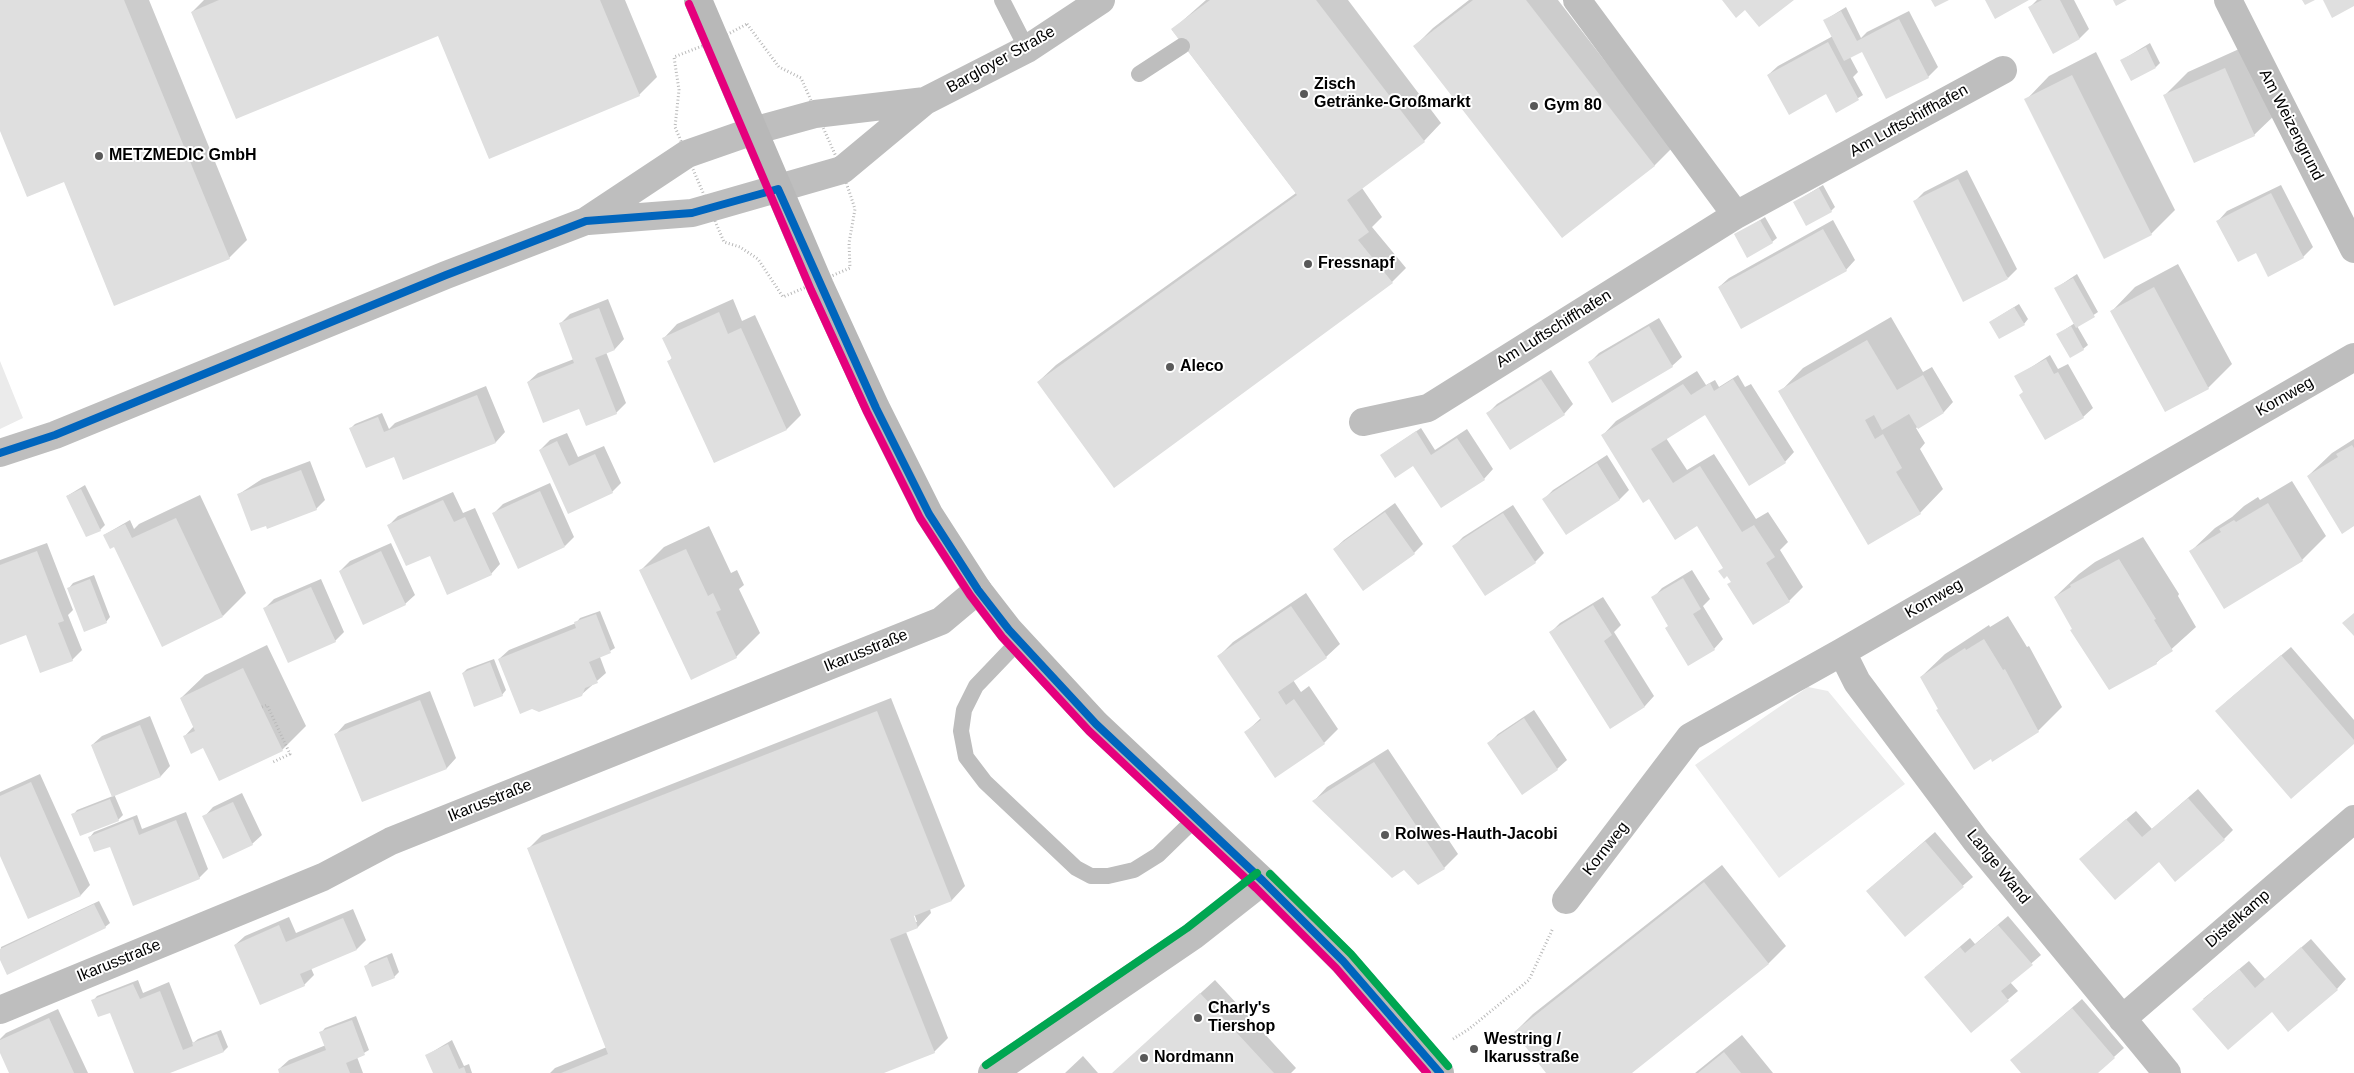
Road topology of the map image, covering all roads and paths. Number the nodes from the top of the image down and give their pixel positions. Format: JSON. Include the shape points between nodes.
{"nodes":[{"id":1,"x":698,"y":0,"type":"edge"},
{"id":2,"x":1002,"y":0,"type":"edge"},
{"id":3,"x":1101,"y":0,"type":"edge"},
{"id":4,"x":1577,"y":0,"type":"edge"},
{"id":5,"x":2228,"y":0,"type":"edge"},
{"id":6,"x":747,"y":24,"type":"dead end"},
{"id":7,"x":1182,"y":46,"type":"dead end"},
{"id":8,"x":1027,"y":50,"type":"junction"},
{"id":9,"x":674,"y":57,"type":"dead end"},
{"id":10,"x":2003,"y":70,"type":"dead end"},
{"id":11,"x":1139,"y":74,"type":"dead end"},
{"id":12,"x":801,"y":78,"type":"dead end"},
{"id":13,"x":925,"y":101,"type":"junction"},
{"id":14,"x":675,"y":127,"type":"dead end"},
{"id":15,"x":753,"y":131,"type":"junction"},
{"id":16,"x":778,"y":189,"type":"junction"},
{"id":17,"x":855,"y":209,"type":"dead end"},
{"id":18,"x":1736,"y":215,"type":"junction"},
{"id":19,"x":586,"y":221,"type":"junction"},
{"id":20,"x":724,"y":242,"type":"dead end"},
{"id":21,"x":2354,"y":249,"type":"edge"},
{"id":22,"x":850,"y":268,"type":"dead end"},
{"id":23,"x":783,"y":296,"type":"dead end"},
{"id":24,"x":2354,"y":357,"type":"edge"},
{"id":25,"x":1363,"y":422,"type":"dead end"},
{"id":26,"x":0,"y":454,"type":"edge"},
{"id":27,"x":978,"y":590,"type":"junction"},
{"id":28,"x":1019,"y":641,"type":"junction"},
{"id":29,"x":1842,"y":652,"type":"junction"},
{"id":30,"x":262,"y":707,"type":"dead end"},
{"id":31,"x":270,"y":763,"type":"dead end"},
{"id":32,"x":1196,"y":818,"type":"junction"},
{"id":33,"x":2354,"y":819,"type":"edge"},
{"id":34,"x":1263,"y":882,"type":"junction"},
{"id":35,"x":1566,"y":900,"type":"joint"},
{"id":36,"x":0,"y":1010,"type":"edge"},
{"id":37,"x":2122,"y":1019,"type":"junction"},
{"id":38,"x":1433,"y":1064,"type":"edge"},
{"id":39,"x":992,"y":1073,"type":"edge"},
{"id":40,"x":2167,"y":1073,"type":"edge"}],
"edges":[{"from":1,"to":15,"type":"main road"},
{"from":2,"to":8,"type":"lane"},
{"from":3,"to":8,"type":"street","name":"Bargloyer Straße"},
{"from":4,"to":18,"type":"street"},
{"from":5,"to":21,"type":"street","name":"Am Weizengrund"},
{"from":6,"to":12,"type":"path","via":[[780,67]]},
{"from":7,"to":11,"type":"lane"},
{"from":8,"to":13,"type":"street","name":"Bargloyer Straße"},
{"from":9,"to":14,"type":"path","via":[[679,90]]},
{"from":10,"to":18,"type":"street","name":"Am Luftschiffhafen"},
{"from":13,"to":15,"type":"street","name":"Bargloyer Straße","via":[[815,114]]},
{"from":13,"to":16,"type":"street","name":"Bargloyer Straße","via":[[842,170]]},
{"from":15,"to":16,"type":"main road"},
{"from":15,"to":19,"type":"street","name":"Bargloyer Straße","via":[[688,154]]},
{"from":16,"to":19,"type":"street","name":"Bargloyer Straße","via":[[692,212]]},
{"from":16,"to":27,"type":"main road","via":[[872,399],[929,514]]},
{"from":17,"to":22,"type":"path","via":[[849,243]]},
{"from":18,"to":25,"type":"street","name":"Am Luftschiffhafen","via":[[1428,408]]},
{"from":19,"to":26,"type":"street","via":[[55,435]]},
{"from":20,"to":23,"type":"path","via":[[740,247],[758,259]]},
{"from":24,"to":29,"type":"street","name":"Kornweg"},
{"from":27,"to":28,"type":"main road"},
{"from":27,"to":36,"type":"street","name":"Ikarusstraße","via":[[941,621],[391,841],[323,878]]},
{"from":28,"to":32,"type":"main road","via":[[1096,724]]},
{"from":28,"to":32,"type":"lane","via":[[976,686],[964,710],[961,731],[966,757],[985,782],[1076,868],[1091,876],[1134,870],[1158,855]]},
{"from":29,"to":35,"type":"street","name":"Kornweg","via":[[1690,737]]},
{"from":29,"to":37,"type":"street","name":"Lange Wand","via":[[1856,682],[1976,841]]},
{"from":30,"to":31,"type":"path","via":[[267,705],[290,754]]},
{"from":32,"to":34,"type":"main road"},
{"from":33,"to":37,"type":"street","name":"Distelkamp"},
{"from":34,"to":38,"type":"main road","via":[[1343,961]]},
{"from":34,"to":39,"type":"street","via":[[1193,936]]},
{"from":35,"to":38,"type":"path","via":[[1529,980],[1469,1029]]},
{"from":37,"to":40,"type":"street","name":"Lange Wand"}]}
